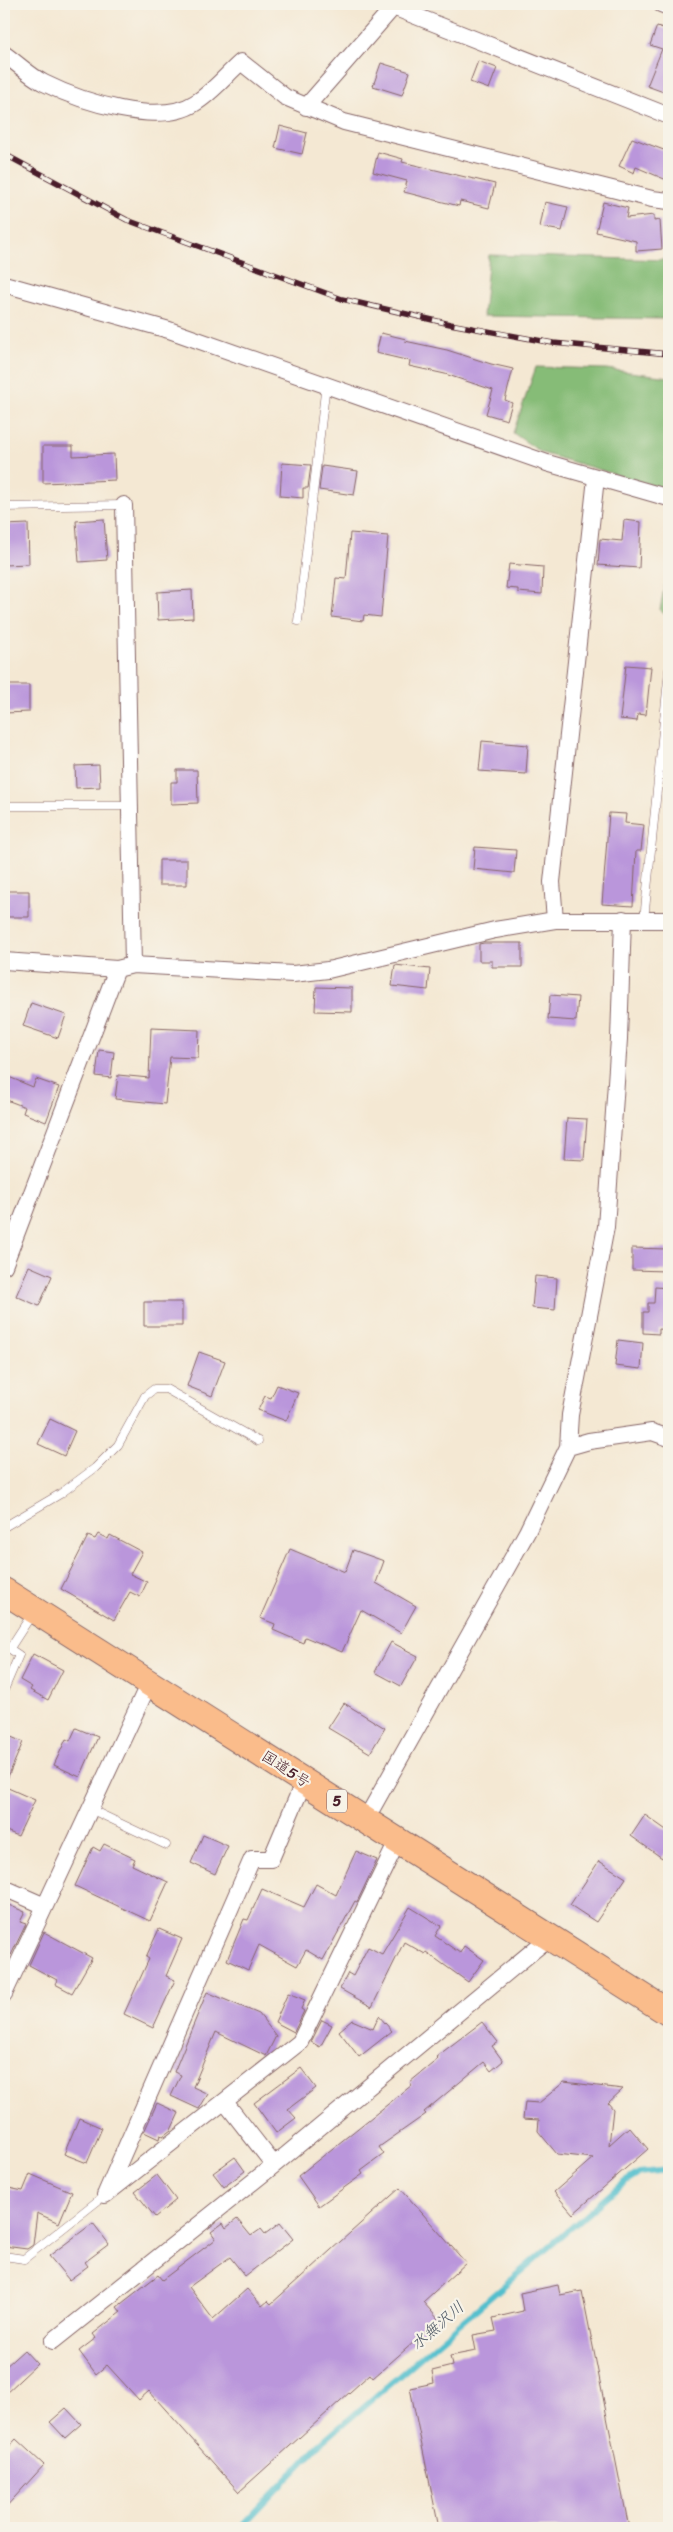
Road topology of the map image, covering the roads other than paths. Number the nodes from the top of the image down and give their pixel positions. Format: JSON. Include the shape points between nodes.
{"nodes":[{"id":1,"x":661,"y":4,"type":"edge"},
{"id":2,"x":394,"y":6,"type":"edge"},
{"id":3,"x":669,"y":7,"type":"edge"},
{"id":4,"x":4,"y":54,"type":"edge"},
{"id":5,"x":306,"y":107,"type":"junction"},
{"id":6,"x":669,"y":116,"type":"edge"},
{"id":7,"x":669,"y":201,"type":"edge"},
{"id":8,"x":4,"y":284,"type":"edge"},
{"id":9,"x":326,"y":384,"type":"junction"},
{"id":10,"x":596,"y":478,"type":"junction"},
{"id":11,"x":669,"y":498,"type":"edge"},
{"id":12,"x":124,"y":505,"type":"joint"},
{"id":13,"x":4,"y":507,"type":"edge"},
{"id":14,"x":298,"y":621,"type":"dead end"},
{"id":15,"x":669,"y":670,"type":"edge"},
{"id":16,"x":4,"y":806,"type":"edge"},
{"id":17,"x":130,"y":806,"type":"junction"},
{"id":18,"x":623,"y":919,"type":"junction"},
{"id":19,"x":555,"y":920,"type":"junction"},
{"id":20,"x":644,"y":920,"type":"junction"},
{"id":21,"x":669,"y":920,"type":"edge"},
{"id":22,"x":4,"y":961,"type":"edge"},
{"id":23,"x":133,"y":965,"type":"junction"},
{"id":24,"x":117,"y":969,"type":"junction"},
{"id":25,"x":4,"y":1266,"type":"edge"},
{"id":26,"x":669,"y":1438,"type":"edge"},
{"id":27,"x":258,"y":1441,"type":"dead end"},
{"id":28,"x":568,"y":1447,"type":"junction"},
{"id":29,"x":4,"y":1527,"type":"edge"},
{"id":30,"x":4,"y":1591,"type":"edge"},
{"id":31,"x":35,"y":1611,"type":"junction"},
{"id":32,"x":7,"y":1646,"type":"edge"},
{"id":33,"x":149,"y":1683,"type":"junction"},
{"id":34,"x":4,"y":1690,"type":"edge"},
{"id":35,"x":304,"y":1781,"type":"junction"},
{"id":36,"x":90,"y":1809,"type":"junction"},
{"id":37,"x":366,"y":1819,"type":"junction"},
{"id":38,"x":398,"y":1840,"type":"junction"},
{"id":39,"x":166,"y":1845,"type":"dead end"},
{"id":40,"x":4,"y":1888,"type":"edge"},
{"id":41,"x":45,"y":1906,"type":"junction"},
{"id":42,"x":551,"y":1936,"type":"junction"},
{"id":43,"x":4,"y":1994,"type":"edge"},
{"id":44,"x":669,"y":2012,"type":"edge"},
{"id":45,"x":226,"y":2102,"type":"junction"},
{"id":46,"x":274,"y":2165,"type":"junction"},
{"id":47,"x":105,"y":2195,"type":"junction"},
{"id":48,"x":4,"y":2256,"type":"edge"},
{"id":49,"x":53,"y":2341,"type":"dead end"}],
"edges":[{"from":1,"to":3,"type":"street"},
{"from":2,"to":5,"type":"street"},
{"from":2,"to":6,"type":"street"},
{"from":4,"to":5,"type":"street","via":[[43,83],[89,100],[139,112],[170,112],[195,104],[241,62],[285,97]]},
{"from":5,"to":7,"type":"street","via":[[344,122]]},
{"from":8,"to":9,"type":"street","via":[[169,330]]},
{"from":9,"to":10,"type":"street"},
{"from":9,"to":14,"type":"lane"},
{"from":10,"to":11,"type":"street"},
{"from":10,"to":19,"type":"street","via":[[552,882]]},
{"from":12,"to":13,"type":"lane"},
{"from":12,"to":17,"type":"street"},
{"from":15,"to":20,"type":"lane"},
{"from":16,"to":17,"type":"lane"},
{"from":17,"to":23,"type":"street"},
{"from":18,"to":19,"type":"street"},
{"from":18,"to":20,"type":"street"},
{"from":18,"to":28,"type":"street","via":[[619,1038],[606,1227],[570,1415]]},
{"from":19,"to":23,"type":"street","via":[[494,930],[328,970],[293,974]]},
{"from":20,"to":21,"type":"street"},
{"from":22,"to":24,"type":"street"},
{"from":23,"to":24,"type":"street"},
{"from":24,"to":25,"type":"street"},
{"from":26,"to":28,"type":"street","via":[[652,1432]]},
{"from":27,"to":29,"type":"lane","via":[[166,1389],[154,1389],[145,1396],[118,1446],[95,1468],[60,1494]]},
{"from":28,"to":37,"type":"street","via":[[527,1532]]},
{"from":30,"to":31,"type":"highway","name":"国道5号","number":"5"},
{"from":31,"to":32,"type":"lane"},
{"from":31,"to":33,"type":"highway","name":"国道5号","number":"5"},
{"from":32,"to":34,"type":"lane","via":[[20,1655]]},
{"from":33,"to":35,"type":"highway","name":"国道5号","number":"5"},
{"from":33,"to":36,"type":"street"},
{"from":35,"to":37,"type":"highway","name":"国道5号","number":"5"},
{"from":35,"to":47,"type":"street","via":[[270,1860],[252,1859]]},
{"from":36,"to":39,"type":"lane"},
{"from":36,"to":41,"type":"street"},
{"from":37,"to":38,"type":"highway","name":"国道5号","number":"5"},
{"from":38,"to":42,"type":"highway","name":"国道5号","number":"5"},
{"from":38,"to":45,"type":"street","via":[[300,2042]]},
{"from":40,"to":41,"type":"street"},
{"from":41,"to":43,"type":"street"},
{"from":42,"to":44,"type":"highway","name":"国道5号","number":"5"},
{"from":42,"to":46,"type":"street"},
{"from":45,"to":46,"type":"street"},
{"from":45,"to":47,"type":"street"},
{"from":46,"to":49,"type":"street"},
{"from":47,"to":48,"type":"lane","via":[[24,2259]]}]}
